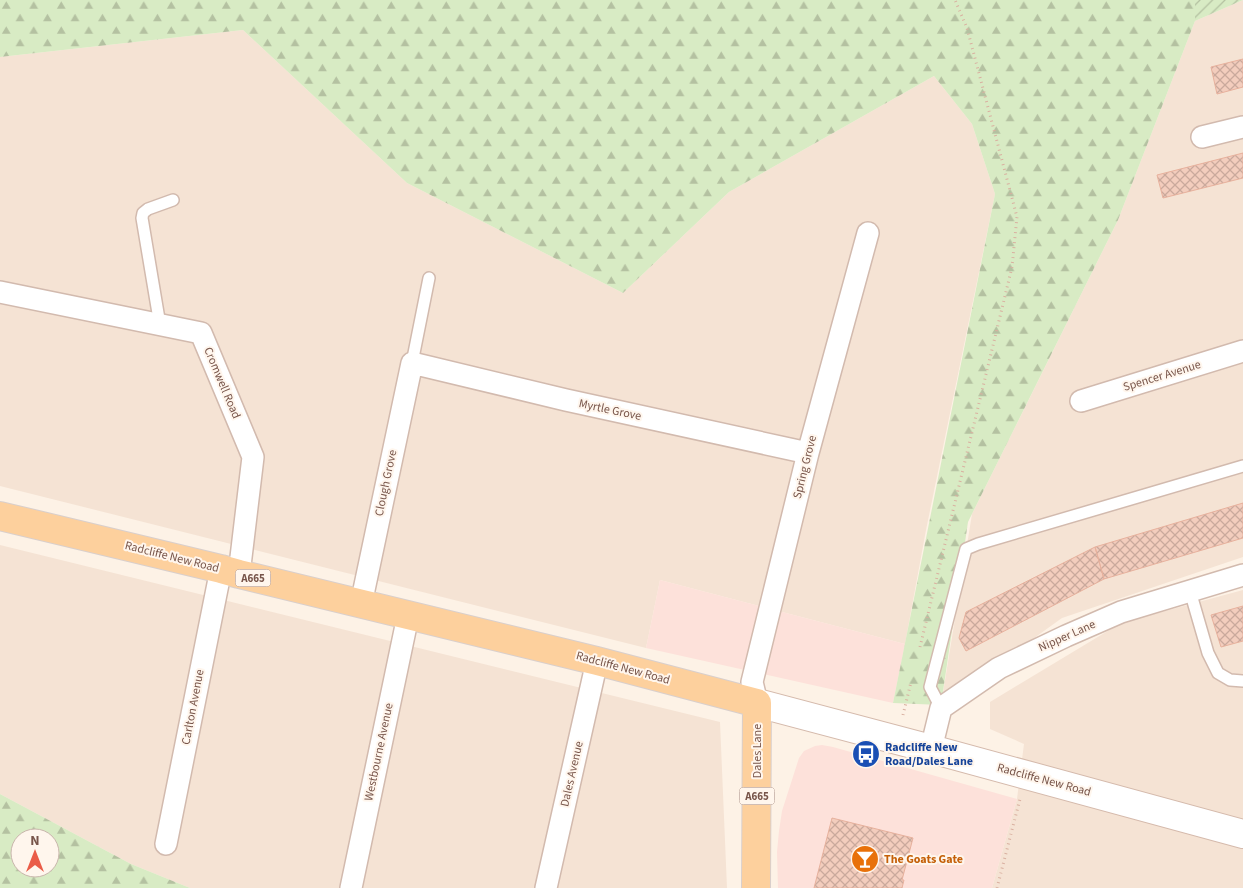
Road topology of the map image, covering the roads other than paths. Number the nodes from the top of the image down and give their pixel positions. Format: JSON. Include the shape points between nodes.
{"nodes":[{"id":1,"x":1243,"y":127,"type":"edge"},
{"id":2,"x":1202,"y":137,"type":"dead end"},
{"id":3,"x":173,"y":200,"type":"dead end"},
{"id":4,"x":868,"y":233,"type":"dead end"},
{"id":5,"x":429,"y":278,"type":"dead end"},
{"id":6,"x":0,"y":292,"type":"edge"},
{"id":7,"x":160,"y":325,"type":"junction"},
{"id":8,"x":1243,"y":351,"type":"edge"},
{"id":9,"x":412,"y":363,"type":"junction"},
{"id":10,"x":1080,"y":401,"type":"dead end"},
{"id":11,"x":808,"y":453,"type":"junction"},
{"id":12,"x":1243,"y":466,"type":"edge"},
{"id":13,"x":0,"y":516,"type":"edge"},
{"id":14,"x":230,"y":572,"type":"junction"},
{"id":15,"x":1243,"y":575,"type":"edge"},
{"id":16,"x":1190,"y":592,"type":"junction"},
{"id":17,"x":361,"y":604,"type":"junction"},
{"id":18,"x":408,"y":616,"type":"junction"},
{"id":19,"x":597,"y":661,"type":"junction"},
{"id":20,"x":1242,"y":682,"type":"edge"},
{"id":21,"x":757,"y":703,"type":"junction"},
{"id":22,"x":942,"y":708,"type":"junction"},
{"id":23,"x":931,"y":749,"type":"junction"},
{"id":24,"x":1243,"y":834,"type":"edge"},
{"id":25,"x":166,"y":844,"type":"dead end"},
{"id":26,"x":351,"y":888,"type":"edge"},
{"id":27,"x":546,"y":888,"type":"edge"},
{"id":28,"x":756,"y":888,"type":"edge"}],
"edges":[{"from":1,"to":2,"type":"street"},
{"from":3,"to":7,"type":"lane","via":[[142,213]]},
{"from":4,"to":11,"type":"street","name":"Spring Grove"},
{"from":5,"to":9,"type":"lane"},
{"from":6,"to":7,"type":"street","name":"Cromwell Road"},
{"from":7,"to":14,"type":"street","name":"Cromwell Road","via":[[201,333],[253,457]]},
{"from":8,"to":10,"type":"street","name":"Spencer Avenue"},
{"from":9,"to":11,"type":"street","name":"Myrtle Grove"},
{"from":9,"to":17,"type":"street","name":"Clough Grove"},
{"from":11,"to":21,"type":"street","name":"Spring Grove","via":[[752,682]]},
{"from":12,"to":22,"type":"lane","via":[[966,550],[930,687]]},
{"from":13,"to":14,"type":"main road","name":"Radcliffe New Road","number":"A665"},
{"from":14,"to":17,"type":"main road","name":"Radcliffe New Road","number":"A665"},
{"from":14,"to":25,"type":"street","name":"Carlton Avenue"},
{"from":15,"to":16,"type":"street","name":"Nipper Lane"},
{"from":16,"to":20,"type":"lane","via":[[1208,653],[1218,673]]},
{"from":16,"to":22,"type":"street","name":"Nipper Lane","via":[[1121,612],[1066,636],[999,668]]},
{"from":17,"to":18,"type":"main road","name":"Radcliffe New Road","number":"A665"},
{"from":18,"to":19,"type":"main road","name":"Radcliffe New Road","number":"A665"},
{"from":18,"to":26,"type":"street","name":"Westbourne Avenue"},
{"from":19,"to":21,"type":"main road","name":"Radcliffe New Road","number":"A665"},
{"from":19,"to":27,"type":"street","name":"Dales Avenue"},
{"from":21,"to":23,"type":"main road","name":"Radcliffe New Road"},
{"from":21,"to":28,"type":"main road","name":"Dales Lane","number":"A665"},
{"from":22,"to":23,"type":"street"},
{"from":23,"to":24,"type":"main road","name":"Radcliffe New Road"}]}
